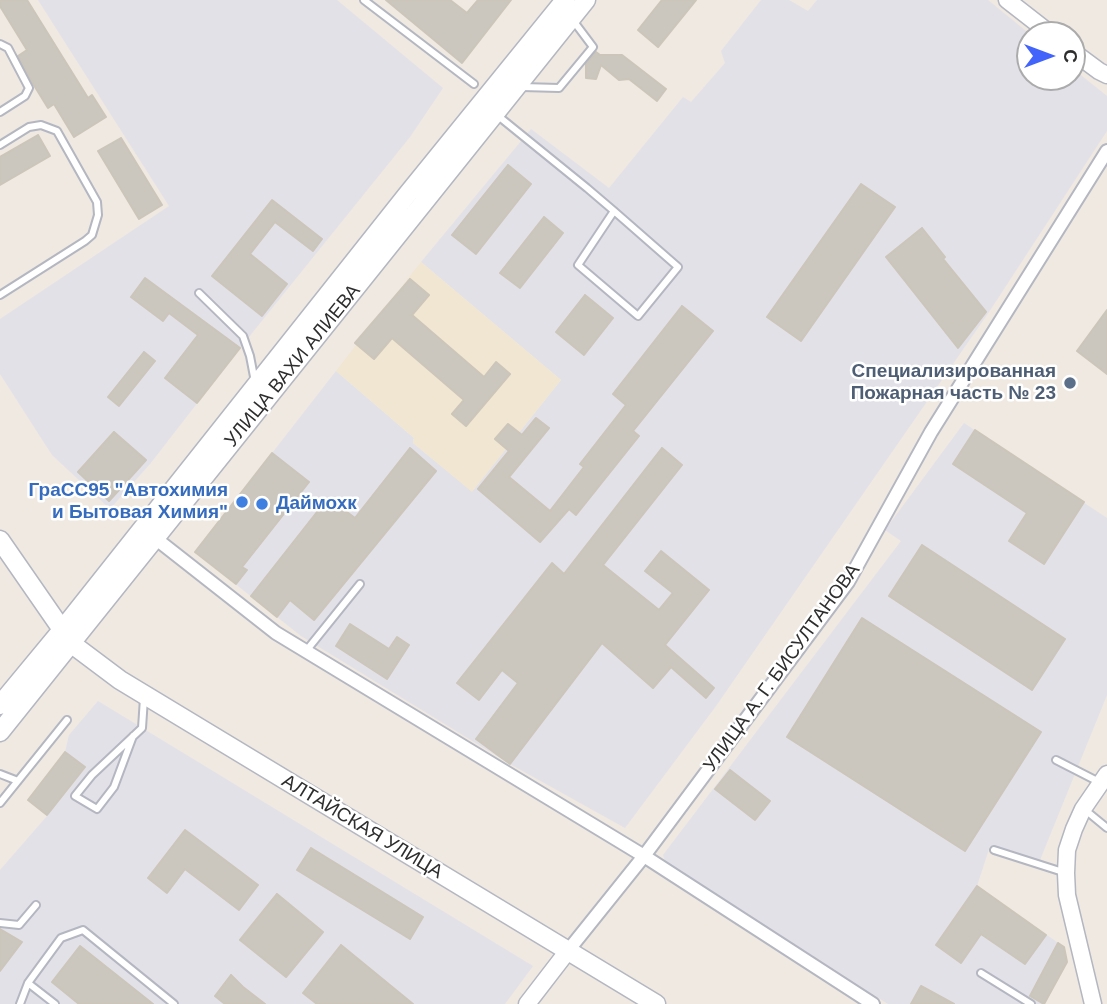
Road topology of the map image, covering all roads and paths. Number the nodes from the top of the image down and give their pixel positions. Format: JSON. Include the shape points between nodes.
{"nodes":[{"id":1,"x":364,"y":0,"type":"edge"},
{"id":2,"x":565,"y":0,"type":"edge"},
{"id":3,"x":586,"y":0,"type":"edge"},
{"id":4,"x":1007,"y":0,"type":"edge"},
{"id":5,"x":571,"y":18,"type":"junction"},
{"id":6,"x":1034,"y":21,"type":"edge"},
{"id":7,"x":0,"y":44,"type":"edge"},
{"id":8,"x":1086,"y":61,"type":"edge"},
{"id":9,"x":1107,"y":75,"type":"edge"},
{"id":10,"x":474,"y":84,"type":"dead end"},
{"id":11,"x":517,"y":86,"type":"junction"},
{"id":12,"x":0,"y":112,"type":"edge"},
{"id":13,"x":495,"y":114,"type":"junction"},
{"id":14,"x":0,"y":145,"type":"edge"},
{"id":15,"x":1107,"y":151,"type":"edge"},
{"id":16,"x":614,"y":211,"type":"junction"},
{"id":17,"x":199,"y":293,"type":"dead end"},
{"id":18,"x":0,"y":295,"type":"edge"},
{"id":19,"x":256,"y":385,"type":"junction"},
{"id":20,"x":155,"y":538,"type":"junction"},
{"id":21,"x":0,"y":540,"type":"edge"},
{"id":22,"x":360,"y":584,"type":"dead end"},
{"id":23,"x":67,"y":637,"type":"junction"},
{"id":24,"x":306,"y":651,"type":"junction"},
{"id":25,"x":144,"y":697,"type":"junction"},
{"id":26,"x":0,"y":705,"type":"edge"},
{"id":27,"x":67,"y":720,"type":"dead end"},
{"id":28,"x":0,"y":732,"type":"edge"},
{"id":29,"x":134,"y":736,"type":"junction"},
{"id":30,"x":1056,"y":760,"type":"dead end"},
{"id":31,"x":0,"y":774,"type":"edge"},
{"id":32,"x":1104,"y":779,"type":"edge"},
{"id":33,"x":18,"y":781,"type":"junction"},
{"id":34,"x":0,"y":803,"type":"edge"},
{"id":35,"x":1083,"y":809,"type":"junction"},
{"id":36,"x":1107,"y":828,"type":"edge"},
{"id":37,"x":994,"y":850,"type":"dead end"},
{"id":38,"x":644,"y":856,"type":"junction"},
{"id":39,"x":1066,"y":873,"type":"junction"},
{"id":40,"x":36,"y":905,"type":"dead end"},
{"id":41,"x":0,"y":923,"type":"edge"},
{"id":42,"x":567,"y":952,"type":"junction"},
{"id":43,"x":981,"y":973,"type":"dead end"},
{"id":44,"x":28,"y":983,"type":"junction"},
{"id":45,"x":20,"y":1004,"type":"edge"},
{"id":46,"x":55,"y":1004,"type":"edge"},
{"id":47,"x":174,"y":1004,"type":"edge"},
{"id":48,"x":527,"y":1004,"type":"edge"},
{"id":49,"x":656,"y":1004,"type":"edge"},
{"id":50,"x":873,"y":1004,"type":"edge"},
{"id":51,"x":1031,"y":1004,"type":"edge"},
{"id":52,"x":1093,"y":1004,"type":"edge"}],
"edges":[{"from":1,"to":10,"type":"lane"},
{"from":2,"to":19,"type":"main road","name":"УЛИЦА ВАХИ АЛИЕВА"},
{"from":3,"to":5,"type":"main road","name":"УЛИЦА ВАХИ АЛИЕВА"},
{"from":4,"to":6,"type":"street"},
{"from":5,"to":11,"type":"main road","name":"УЛИЦА ВАХИ АЛИЕВА"},
{"from":5,"to":11,"type":"lane","via":[[593,47],[559,88]]},
{"from":7,"to":12,"type":"lane","via":[[8,48],[29,88],[25,96]]},
{"from":8,"to":9,"type":"street"},
{"from":11,"to":13,"type":"main road","name":"УЛИЦА ВАХИ АЛИЕВА"},
{"from":13,"to":16,"type":"lane"},
{"from":13,"to":20,"type":"main road","name":"УЛИЦА ВАХИ АЛИЕВА"},
{"from":14,"to":18,"type":"lane","via":[[29,127],[41,125],[57,131],[97,202],[98,215],[92,235],[85,241]]},
{"from":15,"to":38,"type":"street","name":"УЛИЦА А. Г. БИСУЛТАНОВА","via":[[931,432],[848,582]]},
{"from":16,"to":16,"type":"lane","via":[[678,267],[638,316],[578,265]]},
{"from":17,"to":19,"type":"lane","via":[[243,336]]},
{"from":19,"to":23,"type":"main road","name":"УЛИЦА ВАХИ АЛИЕВА"},
{"from":20,"to":23,"type":"main road","name":"УЛИЦА ВАХИ АЛИЕВА"},
{"from":20,"to":24,"type":"street","via":[[276,633]]},
{"from":21,"to":23,"type":"main road","name":"АЛТАЙСКАЯ УЛИЦА"},
{"from":22,"to":24,"type":"lane"},
{"from":23,"to":25,"type":"main road","name":"АЛТАЙСКАЯ УЛИЦА"},
{"from":23,"to":26,"type":"main road","name":"УЛИЦА ВАХИ АЛИЕВА"},
{"from":23,"to":28,"type":"main road","name":"УЛИЦА ВАХИ АЛИЕВА"},
{"from":24,"to":38,"type":"street"},
{"from":25,"to":29,"type":"lane","via":[[142,728]]},
{"from":25,"to":42,"type":"main road","name":"АЛТАЙСКАЯ УЛИЦА"},
{"from":27,"to":33,"type":"lane"},
{"from":29,"to":29,"type":"lane","via":[[114,787],[97,808],[75,796]]},
{"from":30,"to":32,"type":"lane"},
{"from":31,"to":33,"type":"lane"},
{"from":32,"to":35,"type":"street"},
{"from":33,"to":34,"type":"lane"},
{"from":35,"to":36,"type":"lane"},
{"from":35,"to":39,"type":"street","via":[[1067,850]]},
{"from":37,"to":39,"type":"lane"},
{"from":38,"to":42,"type":"street","name":"УЛИЦА А. Г. БИСУЛТАНОВА"},
{"from":38,"to":50,"type":"street"},
{"from":39,"to":52,"type":"street"},
{"from":40,"to":41,"type":"lane","via":[[19,925]]},
{"from":42,"to":48,"type":"street"},
{"from":42,"to":49,"type":"main road","name":"АЛТАЙСКАЯ УЛИЦА"},
{"from":43,"to":51,"type":"lane"},
{"from":44,"to":45,"type":"lane"},
{"from":44,"to":46,"type":"lane"},
{"from":44,"to":47,"type":"lane","via":[[61,938],[83,930]]}]}
